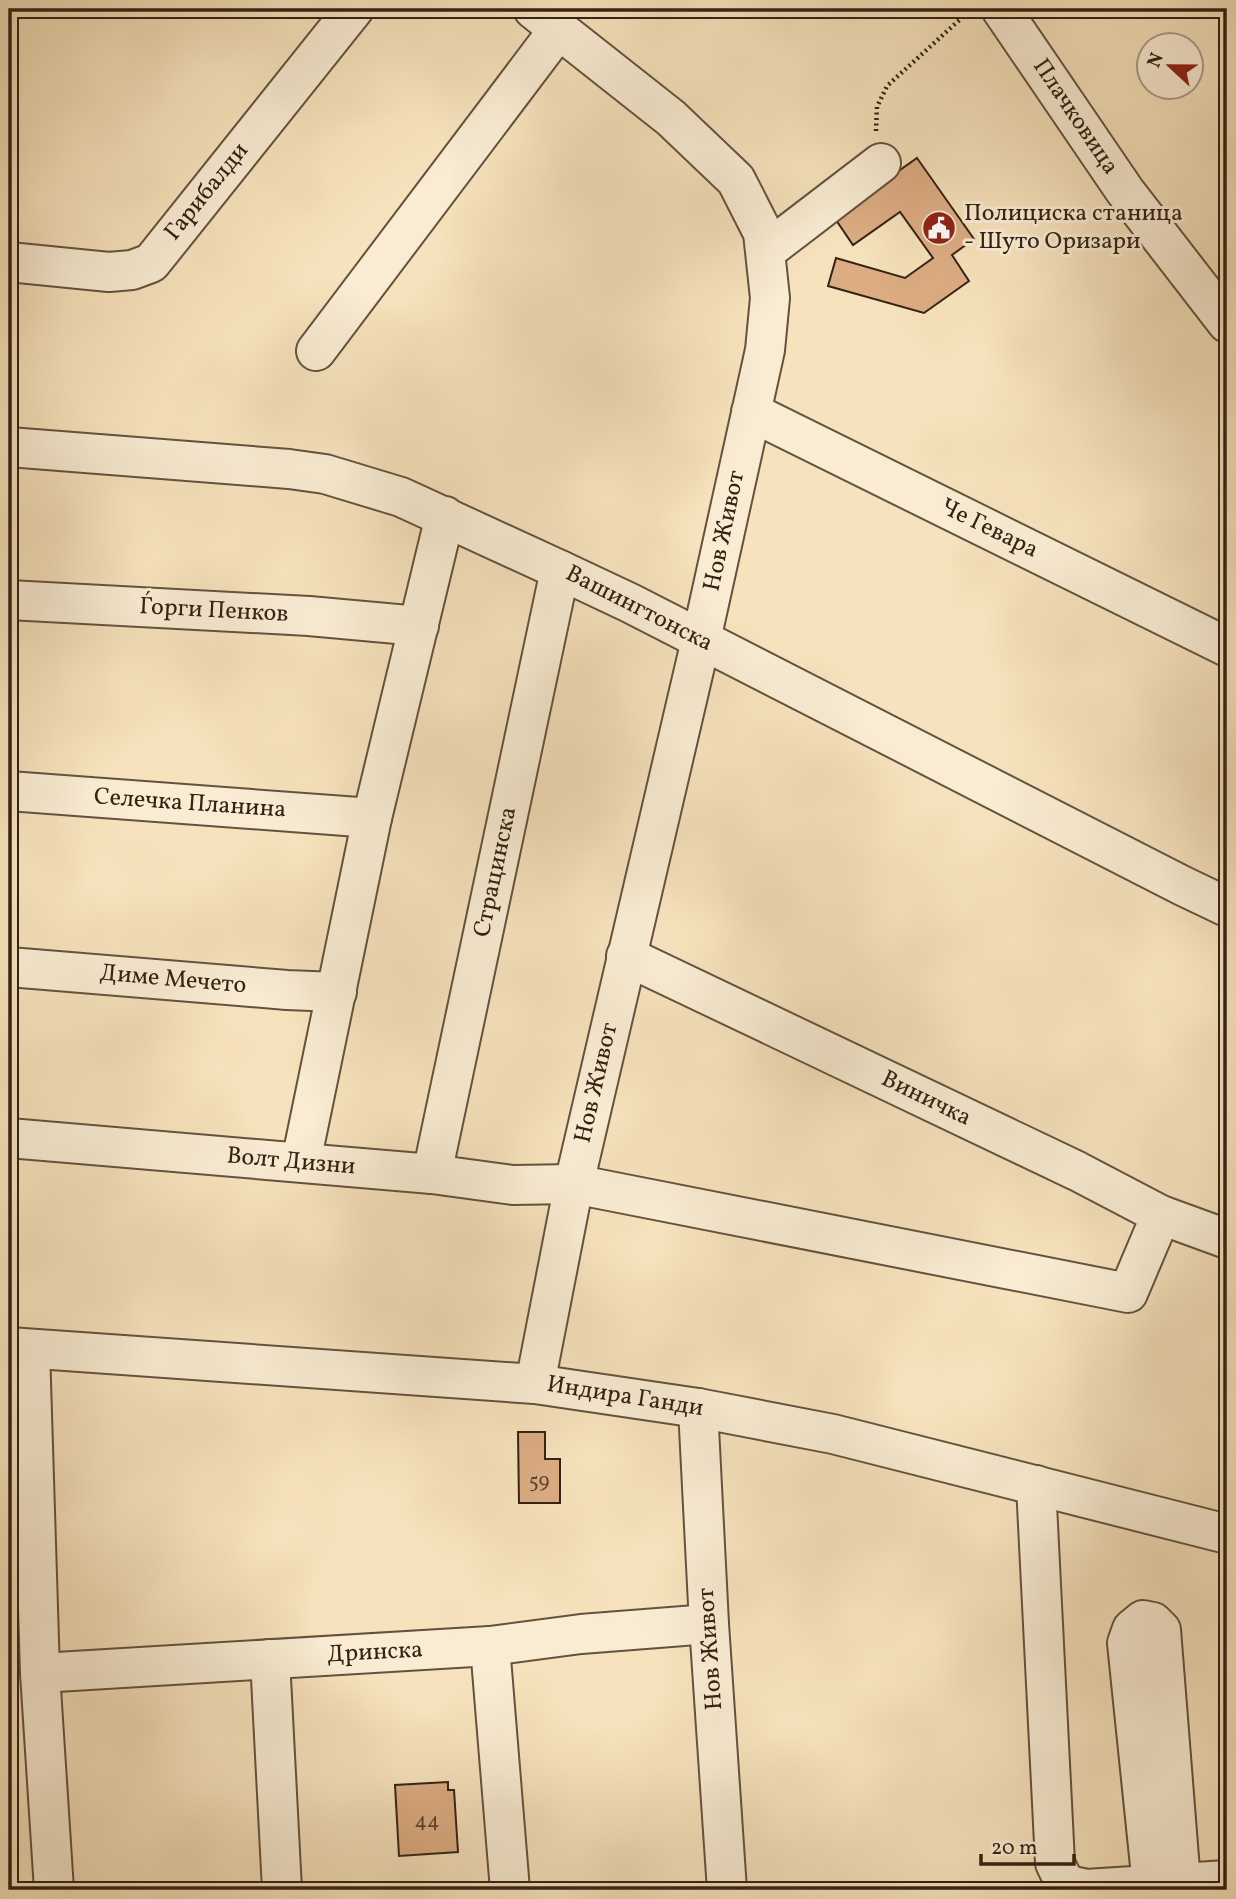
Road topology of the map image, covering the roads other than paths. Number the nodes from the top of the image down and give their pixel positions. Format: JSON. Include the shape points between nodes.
{"nodes":[{"id":1,"x":354,"y":9,"type":"edge"},
{"id":2,"x":1002,"y":9,"type":"edge"},
{"id":3,"x":546,"y":19,"type":"edge"},
{"id":4,"x":881,"y":163,"type":"road end"},
{"id":5,"x":766,"y":251,"type":"junction"},
{"id":6,"x":9,"y":262,"type":"edge"},
{"id":7,"x":1227,"y":323,"type":"edge"},
{"id":8,"x":316,"y":351,"type":"dead end"},
{"id":9,"x":751,"y":412,"type":"junction"},
{"id":10,"x":9,"y":447,"type":"edge"},
{"id":11,"x":445,"y":516,"type":"junction"},
{"id":12,"x":560,"y":570,"type":"junction"},
{"id":13,"x":9,"y":600,"type":"edge"},
{"id":14,"x":419,"y":626,"type":"junction"},
{"id":15,"x":701,"y":640,"type":"junction"},
{"id":16,"x":1227,"y":647,"type":"edge"},
{"id":17,"x":9,"y":791,"type":"edge"},
{"id":18,"x":372,"y":818,"type":"junction"},
{"id":19,"x":1227,"y":906,"type":"edge"},
{"id":20,"x":626,"y":956,"type":"junction"},
{"id":21,"x":9,"y":967,"type":"edge"},
{"id":22,"x":337,"y":992,"type":"junction"},
{"id":23,"x":9,"y":1138,"type":"edge"},
{"id":24,"x":301,"y":1163,"type":"junction"},
{"id":25,"x":432,"y":1174,"type":"junction"},
{"id":26,"x":574,"y":1184,"type":"junction"},
{"id":27,"x":1161,"y":1214,"type":"junction"},
{"id":28,"x":1227,"y":1240,"type":"edge"},
{"id":29,"x":19,"y":1348,"type":"edge"},
{"id":30,"x":535,"y":1384,"type":"junction"},
{"id":31,"x":698,"y":1408,"type":"junction"},
{"id":32,"x":1036,"y":1485,"type":"junction"},
{"id":33,"x":1227,"y":1534,"type":"edge"},
{"id":34,"x":709,"y":1624,"type":"junction"},
{"id":35,"x":490,"y":1646,"type":"junction"},
{"id":36,"x":270,"y":1659,"type":"junction"},
{"id":37,"x":40,"y":1673,"type":"junction"},
{"id":38,"x":1227,"y":1880,"type":"edge"},
{"id":39,"x":1166,"y":1884,"type":"junction"},
{"id":40,"x":54,"y":1890,"type":"edge"},
{"id":41,"x":282,"y":1890,"type":"edge"},
{"id":42,"x":510,"y":1890,"type":"edge"},
{"id":43,"x":727,"y":1890,"type":"edge"}],
"edges":[{"from":1,"to":6,"type":"street","name":"Гарибалди","via":[[151,263],[109,272]]},
{"from":2,"to":7,"type":"street","name":"Плачковица","via":[[1125,191]]},
{"from":3,"to":5,"type":"street","name":"Нов Живот","via":[[671,118],[736,180],[763,233]]},
{"from":3,"to":8,"type":"street"},
{"from":4,"to":5,"type":"street"},
{"from":5,"to":9,"type":"street","name":"Нов Живот","via":[[770,298],[765,350]]},
{"from":9,"to":15,"type":"street","name":"Нов Живот"},
{"from":9,"to":16,"type":"street","name":"Че Гевара"},
{"from":10,"to":11,"type":"street","name":"Вашингтонска","via":[[326,474]]},
{"from":11,"to":12,"type":"street","name":"Вашингтонска"},
{"from":11,"to":14,"type":"street"},
{"from":12,"to":15,"type":"street","name":"Вашингтонска"},
{"from":12,"to":25,"type":"street","name":"Страцинска"},
{"from":13,"to":14,"type":"street","name":"Ѓорги Пенков"},
{"from":14,"to":18,"type":"street"},
{"from":15,"to":19,"type":"street","name":"Вашингтонска"},
{"from":15,"to":20,"type":"street","name":"Нов Живот"},
{"from":17,"to":18,"type":"street","name":"Селечка Планина"},
{"from":18,"to":22,"type":"street"},
{"from":20,"to":26,"type":"street","name":"Нов Живот"},
{"from":20,"to":27,"type":"street","name":"Виничка"},
{"from":21,"to":22,"type":"street","name":"Диме Мечето"},
{"from":22,"to":24,"type":"street"},
{"from":23,"to":24,"type":"street","name":"Волт Дизни"},
{"from":24,"to":25,"type":"street","name":"Волт Дизни"},
{"from":25,"to":26,"type":"street","name":"Волт Дизни","via":[[513,1185]]},
{"from":26,"to":27,"type":"street","via":[[1128,1293]]},
{"from":26,"to":30,"type":"street","name":"Нов Живот"},
{"from":27,"to":28,"type":"street","name":"Виничка"},
{"from":29,"to":30,"type":"street","name":"Индира Ганди"},
{"from":29,"to":37,"type":"street"},
{"from":30,"to":31,"type":"street","name":"Индира Ганди"},
{"from":31,"to":32,"type":"street","name":"Индира Ганди","via":[[833,1434]]},
{"from":31,"to":34,"type":"street","name":"Нов Живот"},
{"from":32,"to":33,"type":"street","name":"Индира Ганди"},
{"from":32,"to":39,"type":"street","via":[[1055,1863],[1065,1884],[1086,1889]]},
{"from":34,"to":35,"type":"street","name":"Дринска"},
{"from":34,"to":43,"type":"street","name":"Нов Живот"},
{"from":35,"to":36,"type":"street","name":"Дринска"},
{"from":35,"to":42,"type":"street"},
{"from":36,"to":37,"type":"street","name":"Дринска"},
{"from":36,"to":41,"type":"street"},
{"from":37,"to":40,"type":"street"},
{"from":38,"to":39,"type":"street"},
{"from":39,"to":39,"type":"street","via":[[1127,1643],[1132,1629],[1143,1620],[1161,1630]]}]}
